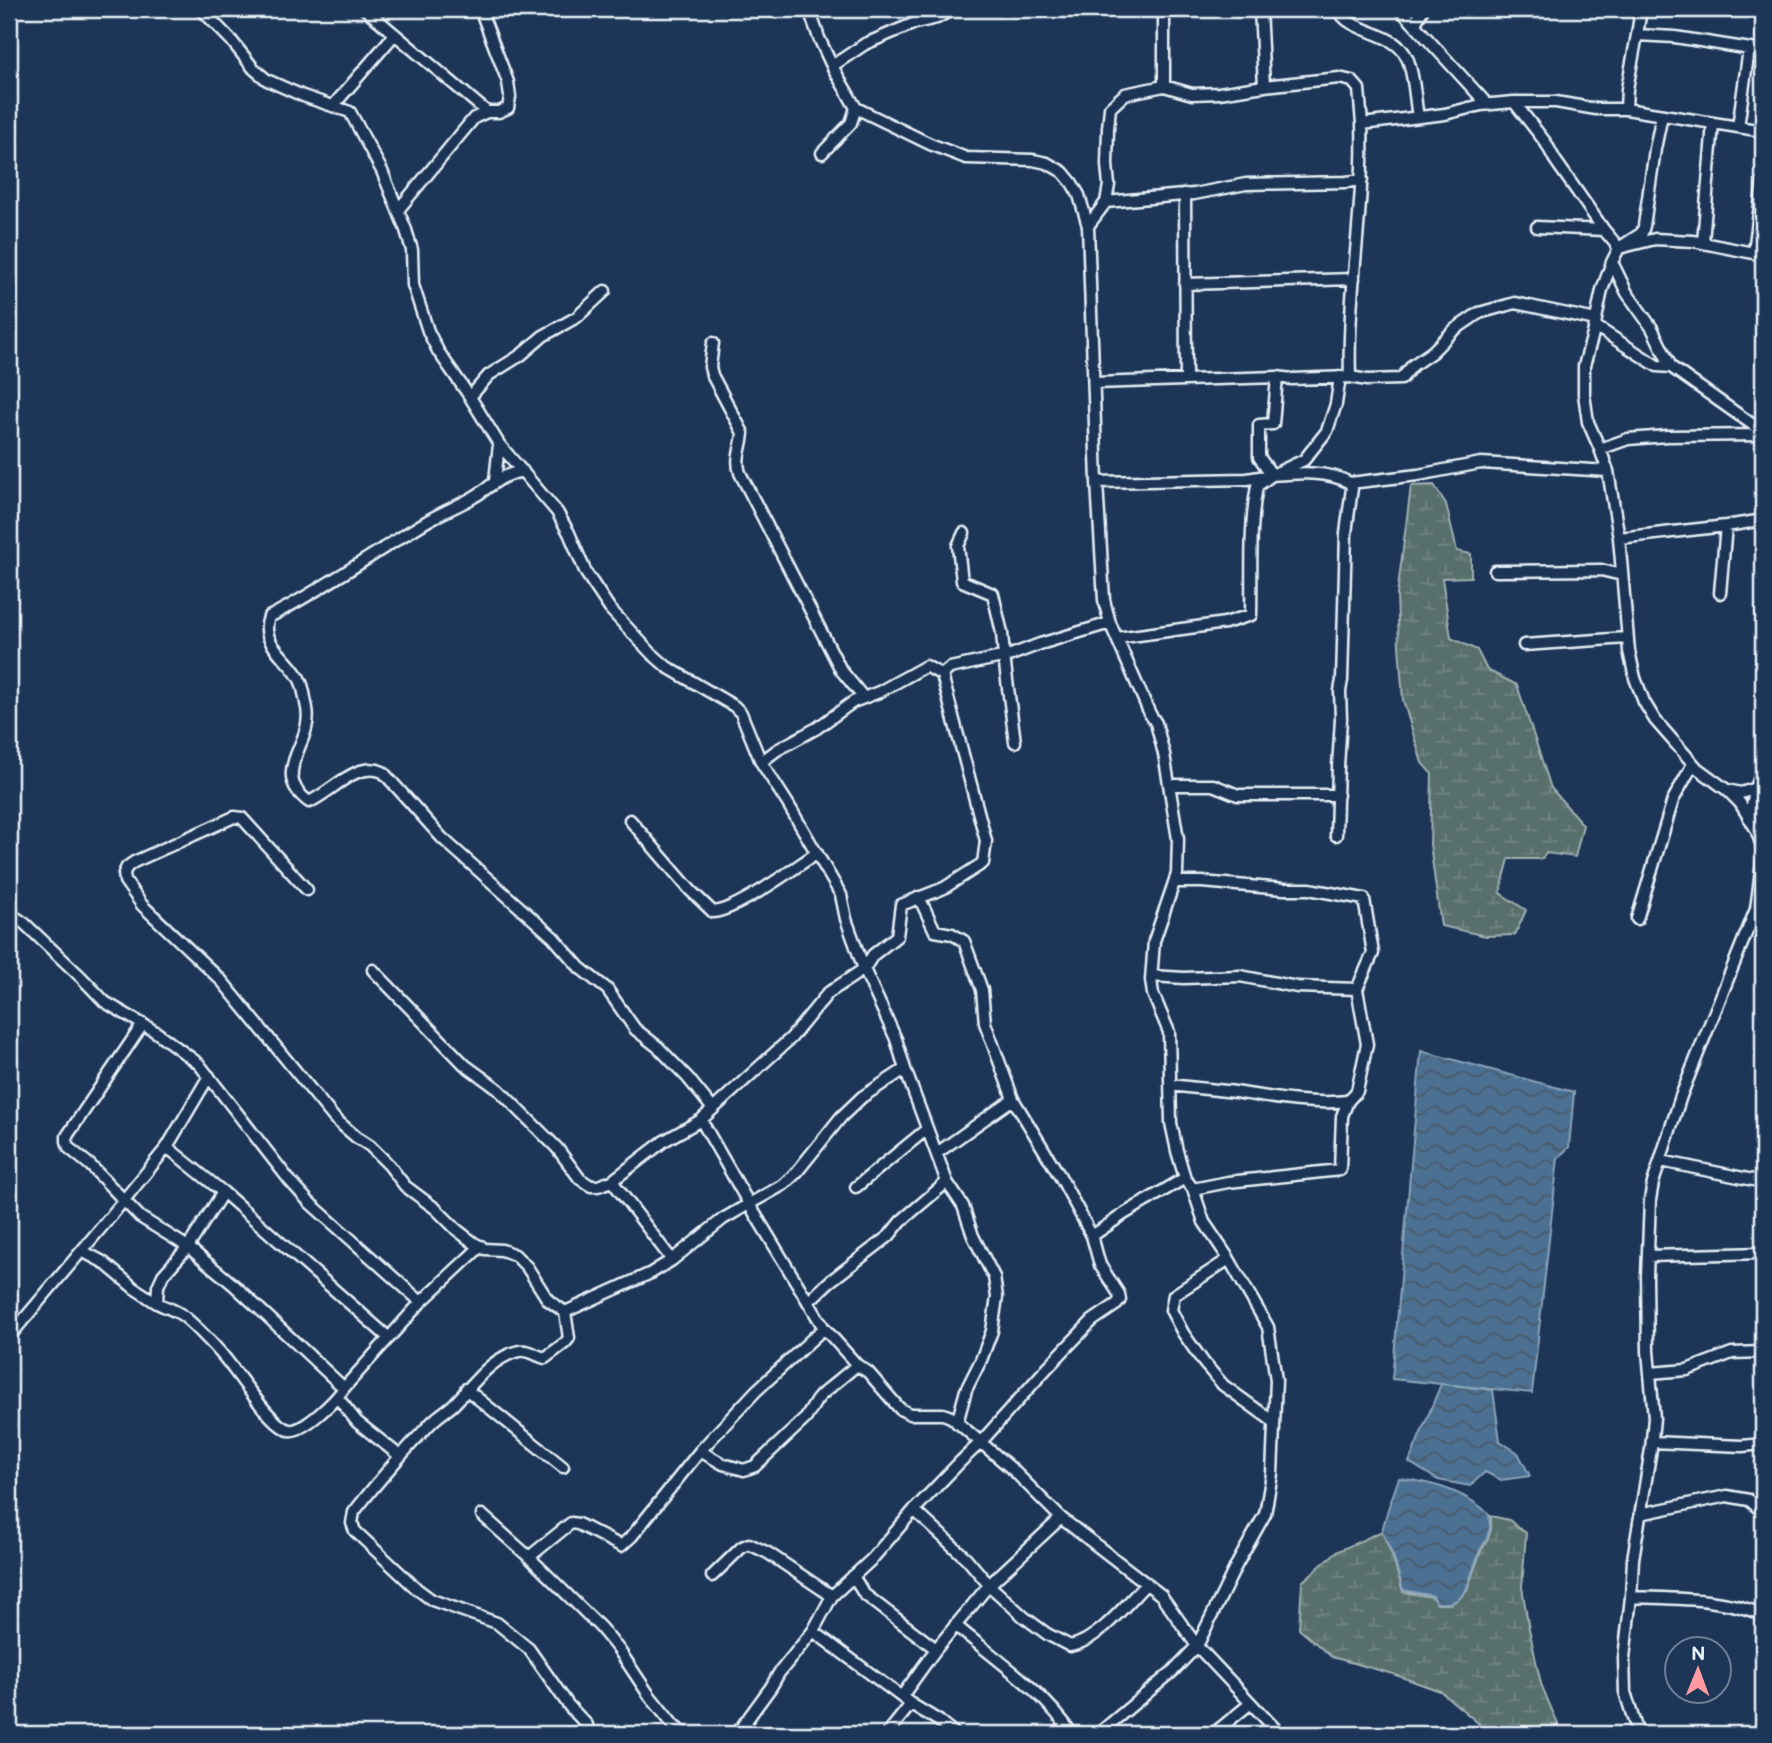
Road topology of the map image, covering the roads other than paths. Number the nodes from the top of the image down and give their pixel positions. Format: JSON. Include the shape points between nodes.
{"nodes":[{"id":1,"x":201,"y":9,"type":"edge"},
{"id":2,"x":365,"y":9,"type":"edge"},
{"id":3,"x":480,"y":9,"type":"edge"},
{"id":4,"x":809,"y":9,"type":"edge"},
{"id":5,"x":953,"y":9,"type":"edge"},
{"id":6,"x":1164,"y":9,"type":"edge"},
{"id":7,"x":1260,"y":9,"type":"edge"},
{"id":8,"x":1338,"y":9,"type":"edge"},
{"id":9,"x":1400,"y":9,"type":"edge"},
{"id":10,"x":1423,"y":9,"type":"edge"},
{"id":11,"x":1641,"y":9,"type":"edge"},
{"id":12,"x":1415,"y":24,"type":"junction"},
{"id":13,"x":1637,"y":34,"type":"junction"},
{"id":14,"x":394,"y":35,"type":"junction"},
{"id":15,"x":1749,"y":50,"type":"junction"},
{"id":16,"x":1763,"y":51,"type":"edge"},
{"id":17,"x":832,"y":66,"type":"junction"},
{"id":18,"x":1164,"y":86,"type":"junction"},
{"id":19,"x":1264,"y":86,"type":"junction"},
{"id":20,"x":1514,"y":102,"type":"junction"},
{"id":21,"x":1487,"y":104,"type":"junction"},
{"id":22,"x":333,"y":106,"type":"junction"},
{"id":23,"x":856,"y":107,"type":"junction"},
{"id":24,"x":1626,"y":109,"type":"junction"},
{"id":25,"x":487,"y":112,"type":"junction"},
{"id":26,"x":1662,"y":115,"type":"junction"},
{"id":27,"x":1418,"y":117,"type":"junction"},
{"id":28,"x":1713,"y":123,"type":"junction"},
{"id":29,"x":1362,"y":124,"type":"junction"},
{"id":30,"x":1738,"y":127,"type":"junction"},
{"id":31,"x":1763,"y":131,"type":"edge"},
{"id":32,"x":822,"y":153,"type":"dead end"},
{"id":33,"x":1362,"y":180,"type":"junction"},
{"id":34,"x":1763,"y":181,"type":"edge"},
{"id":35,"x":1185,"y":194,"type":"junction"},
{"id":36,"x":1106,"y":202,"type":"junction"},
{"id":37,"x":398,"y":210,"type":"junction"},
{"id":38,"x":1088,"y":226,"type":"junction"},
{"id":39,"x":1537,"y":227,"type":"dead end"},
{"id":40,"x":1604,"y":230,"type":"junction"},
{"id":41,"x":1703,"y":242,"type":"junction"},
{"id":42,"x":1619,"y":248,"type":"junction"},
{"id":43,"x":1758,"y":254,"type":"edge"},
{"id":44,"x":1612,"y":262,"type":"junction"},
{"id":45,"x":1354,"y":279,"type":"junction"},
{"id":46,"x":1185,"y":284,"type":"junction"},
{"id":47,"x":605,"y":291,"type":"dead end"},
{"id":48,"x":1595,"y":323,"type":"junction"},
{"id":49,"x":713,"y":343,"type":"dead end"},
{"id":50,"x":1671,"y":367,"type":"junction"},
{"id":51,"x":1277,"y":377,"type":"junction"},
{"id":52,"x":1345,"y":377,"type":"junction"},
{"id":53,"x":1186,"y":380,"type":"junction"},
{"id":54,"x":1094,"y":383,"type":"junction"},
{"id":55,"x":470,"y":397,"type":"junction"},
{"id":56,"x":1763,"y":433,"type":"edge"},
{"id":57,"x":499,"y":444,"type":"junction"},
{"id":58,"x":1600,"y":449,"type":"junction"},
{"id":59,"x":523,"y":471,"type":"junction"},
{"id":60,"x":1608,"y":471,"type":"junction"},
{"id":61,"x":1272,"y":475,"type":"junction"},
{"id":62,"x":495,"y":481,"type":"junction"},
{"id":63,"x":1097,"y":482,"type":"junction"},
{"id":64,"x":1350,"y":483,"type":"junction"},
{"id":65,"x":1763,"y":518,"type":"edge"},
{"id":66,"x":1726,"y":526,"type":"junction"},
{"id":67,"x":964,"y":533,"type":"dead end"},
{"id":68,"x":1619,"y":538,"type":"junction"},
{"id":69,"x":1494,"y":571,"type":"dead end"},
{"id":70,"x":1622,"y":575,"type":"junction"},
{"id":71,"x":1720,"y":593,"type":"dead end"},
{"id":72,"x":1110,"y":623,"type":"junction"},
{"id":73,"x":1117,"y":638,"type":"junction"},
{"id":74,"x":1627,"y":638,"type":"junction"},
{"id":75,"x":1524,"y":645,"type":"dead end"},
{"id":76,"x":1004,"y":657,"type":"junction"},
{"id":77,"x":942,"y":675,"type":"junction"},
{"id":78,"x":863,"y":697,"type":"junction"},
{"id":79,"x":1015,"y":742,"type":"dead end"},
{"id":80,"x":761,"y":762,"type":"junction"},
{"id":81,"x":1693,"y":764,"type":"junction"},
{"id":82,"x":1763,"y":769,"type":"edge"},
{"id":83,"x":1171,"y":785,"type":"junction"},
{"id":84,"x":1756,"y":788,"type":"junction"},
{"id":85,"x":1727,"y":790,"type":"junction"},
{"id":86,"x":1338,"y":795,"type":"junction"},
{"id":87,"x":1749,"y":818,"type":"junction"},
{"id":88,"x":630,"y":820,"type":"dead end"},
{"id":89,"x":1336,"y":835,"type":"dead end"},
{"id":90,"x":817,"y":853,"type":"junction"},
{"id":91,"x":1174,"y":881,"type":"junction"},
{"id":92,"x":307,"y":890,"type":"dead end"},
{"id":93,"x":919,"y":897,"type":"junction"},
{"id":94,"x":1760,"y":909,"type":"edge"},
{"id":95,"x":9,"y":914,"type":"edge"},
{"id":96,"x":1637,"y":919,"type":"dead end"},
{"id":97,"x":373,"y":970,"type":"dead end"},
{"id":98,"x":864,"y":970,"type":"junction"},
{"id":99,"x":1152,"y":976,"type":"junction"},
{"id":100,"x":1357,"y":989,"type":"junction"},
{"id":101,"x":143,"y":1024,"type":"junction"},
{"id":102,"x":905,"y":1069,"type":"junction"},
{"id":103,"x":209,"y":1076,"type":"junction"},
{"id":104,"x":1170,"y":1085,"type":"junction"},
{"id":105,"x":1013,"y":1098,"type":"junction"},
{"id":106,"x":1348,"y":1101,"type":"junction"},
{"id":107,"x":713,"y":1109,"type":"junction"},
{"id":108,"x":701,"y":1120,"type":"junction"},
{"id":109,"x":927,"y":1129,"type":"junction"},
{"id":110,"x":167,"y":1147,"type":"junction"},
{"id":111,"x":937,"y":1153,"type":"junction"},
{"id":112,"x":1661,"y":1161,"type":"junction"},
{"id":113,"x":1185,"y":1178,"type":"junction"},
{"id":114,"x":612,"y":1181,"type":"junction"},
{"id":115,"x":947,"y":1182,"type":"junction"},
{"id":116,"x":1763,"y":1182,"type":"edge"},
{"id":117,"x":856,"y":1187,"type":"dead end"},
{"id":118,"x":1194,"y":1189,"type":"junction"},
{"id":119,"x":223,"y":1192,"type":"junction"},
{"id":120,"x":124,"y":1199,"type":"junction"},
{"id":121,"x":749,"y":1204,"type":"junction"},
{"id":122,"x":1092,"y":1236,"type":"junction"},
{"id":123,"x":188,"y":1247,"type":"junction"},
{"id":124,"x":481,"y":1247,"type":"junction"},
{"id":125,"x":82,"y":1251,"type":"junction"},
{"id":126,"x":1763,"y":1253,"type":"edge"},
{"id":127,"x":1648,"y":1256,"type":"junction"},
{"id":128,"x":1229,"y":1259,"type":"junction"},
{"id":129,"x":672,"y":1260,"type":"junction"},
{"id":130,"x":421,"y":1302,"type":"junction"},
{"id":131,"x":808,"y":1302,"type":"junction"},
{"id":132,"x":158,"y":1303,"type":"junction"},
{"id":133,"x":565,"y":1312,"type":"junction"},
{"id":134,"x":824,"y":1328,"type":"junction"},
{"id":135,"x":9,"y":1337,"type":"edge"},
{"id":136,"x":389,"y":1338,"type":"junction"},
{"id":137,"x":1763,"y":1352,"type":"edge"},
{"id":138,"x":857,"y":1365,"type":"junction"},
{"id":139,"x":1650,"y":1373,"type":"junction"},
{"id":140,"x":466,"y":1389,"type":"junction"},
{"id":141,"x":341,"y":1393,"type":"junction"},
{"id":142,"x":1274,"y":1422,"type":"junction"},
{"id":143,"x":957,"y":1423,"type":"junction"},
{"id":144,"x":981,"y":1442,"type":"junction"},
{"id":145,"x":1652,"y":1442,"type":"junction"},
{"id":146,"x":1763,"y":1444,"type":"edge"},
{"id":147,"x":700,"y":1451,"type":"junction"},
{"id":148,"x":400,"y":1456,"type":"junction"},
{"id":149,"x":563,"y":1467,"type":"dead end"},
{"id":150,"x":915,"y":1510,"type":"junction"},
{"id":151,"x":1763,"y":1512,"type":"edge"},
{"id":152,"x":1640,"y":1514,"type":"junction"},
{"id":153,"x":482,"y":1515,"type":"dead end"},
{"id":154,"x":1061,"y":1518,"type":"junction"},
{"id":155,"x":529,"y":1558,"type":"junction"},
{"id":156,"x":712,"y":1576,"type":"dead end"},
{"id":157,"x":853,"y":1576,"type":"junction"},
{"id":158,"x":1147,"y":1583,"type":"junction"},
{"id":159,"x":989,"y":1585,"type":"junction"},
{"id":160,"x":832,"y":1596,"type":"junction"},
{"id":161,"x":1632,"y":1597,"type":"junction"},
{"id":162,"x":1763,"y":1615,"type":"edge"},
{"id":163,"x":955,"y":1625,"type":"junction"},
{"id":164,"x":813,"y":1632,"type":"junction"},
{"id":165,"x":1197,"y":1646,"type":"junction"},
{"id":166,"x":936,"y":1649,"type":"junction"},
{"id":167,"x":902,"y":1696,"type":"junction"},
{"id":168,"x":1251,"y":1703,"type":"junction"},
{"id":169,"x":911,"y":1704,"type":"junction"},
{"id":170,"x":741,"y":1732,"type":"edge"},
{"id":171,"x":590,"y":1734,"type":"edge"},
{"id":172,"x":685,"y":1734,"type":"edge"},
{"id":173,"x":887,"y":1734,"type":"edge"},
{"id":174,"x":955,"y":1734,"type":"edge"},
{"id":175,"x":1072,"y":1734,"type":"edge"},
{"id":176,"x":1098,"y":1734,"type":"edge"},
{"id":177,"x":1213,"y":1734,"type":"edge"},
{"id":178,"x":1280,"y":1734,"type":"edge"},
{"id":179,"x":1638,"y":1734,"type":"edge"}],
"edges":[{"from":1,"to":22,"type":"street","via":[[267,80]]},
{"from":2,"to":14,"type":"street"},
{"from":3,"to":25,"type":"street","via":[[510,97],[508,108]]},
{"from":4,"to":17,"type":"street"},
{"from":5,"to":17,"type":"street","via":[[864,44]]},
{"from":6,"to":18,"type":"street"},
{"from":7,"to":19,"type":"street"},
{"from":8,"to":27,"type":"street","via":[[1345,20],[1392,41],[1407,55]]},
{"from":9,"to":12,"type":"street"},
{"from":10,"to":12,"type":"street"},
{"from":11,"to":13,"type":"street"},
{"from":12,"to":21,"type":"street"},
{"from":13,"to":15,"type":"street"},
{"from":13,"to":24,"type":"street"},
{"from":14,"to":22,"type":"street"},
{"from":14,"to":25,"type":"street"},
{"from":15,"to":16,"type":"street"},
{"from":15,"to":30,"type":"street"},
{"from":17,"to":23,"type":"street"},
{"from":18,"to":19,"type":"street","via":[[1192,94]]},
{"from":18,"to":36,"type":"street","via":[[1125,94],[1110,108]]},
{"from":19,"to":29,"type":"street","via":[[1339,78],[1352,81],[1359,89]]},
{"from":20,"to":21,"type":"street"},
{"from":20,"to":24,"type":"street"},
{"from":20,"to":40,"type":"street"},
{"from":21,"to":27,"type":"street"},
{"from":22,"to":37,"type":"street","via":[[350,112]]},
{"from":23,"to":32,"type":"street","via":[[850,123]]},
{"from":23,"to":38,"type":"street","via":[[967,158],[1047,163],[1072,183]]},
{"from":24,"to":26,"type":"street"},
{"from":25,"to":37,"type":"street","via":[[474,118]]},
{"from":26,"to":28,"type":"street"},
{"from":26,"to":42,"type":"street","via":[[1642,233]]},
{"from":27,"to":29,"type":"street"},
{"from":28,"to":30,"type":"street"},
{"from":28,"to":41,"type":"street"},
{"from":29,"to":33,"type":"street"},
{"from":30,"to":31,"type":"street"},
{"from":33,"to":35,"type":"street","via":[[1246,184]]},
{"from":33,"to":45,"type":"street"},
{"from":34,"to":43,"type":"street"},
{"from":35,"to":36,"type":"street"},
{"from":35,"to":46,"type":"street"},
{"from":36,"to":38,"type":"street"},
{"from":37,"to":55,"type":"street","via":[[412,250],[413,285],[428,331]]},
{"from":38,"to":54,"type":"street"},
{"from":39,"to":40,"type":"street"},
{"from":40,"to":42,"type":"street"},
{"from":41,"to":42,"type":"street","via":[[1655,239]]},
{"from":41,"to":43,"type":"street"},
{"from":42,"to":44,"type":"street"},
{"from":44,"to":48,"type":"street"},
{"from":44,"to":50,"type":"street"},
{"from":45,"to":46,"type":"street"},
{"from":45,"to":52,"type":"street"},
{"from":46,"to":53,"type":"street"},
{"from":47,"to":55,"type":"street","via":[[577,317],[489,375]]},
{"from":48,"to":50,"type":"street","via":[[1657,366]]},
{"from":48,"to":52,"type":"street","via":[[1515,303],[1479,313],[1401,379]]},
{"from":48,"to":58,"type":"street","via":[[1584,366],[1584,394],[1588,422]]},
{"from":49,"to":78,"type":"street","via":[[712,375],[743,433],[737,456],[740,473],[841,670]]},
{"from":50,"to":56,"type":"street"},
{"from":51,"to":52,"type":"street"},
{"from":51,"to":53,"type":"street"},
{"from":51,"to":61,"type":"street","via":[[1273,424],[1259,425],[1259,457]]},
{"from":52,"to":61,"type":"street","via":[[1327,431],[1304,460]]},
{"from":53,"to":54,"type":"street"},
{"from":54,"to":63,"type":"street"},
{"from":55,"to":57,"type":"street"},
{"from":56,"to":58,"type":"street","via":[[1628,439]]},
{"from":57,"to":59,"type":"street"},
{"from":57,"to":62,"type":"street"},
{"from":58,"to":60,"type":"street"},
{"from":59,"to":62,"type":"street"},
{"from":59,"to":80,"type":"street","via":[[557,512],[586,573],[610,609],[667,667],[741,713]]},
{"from":60,"to":64,"type":"street","via":[[1481,463]]},
{"from":60,"to":68,"type":"street"},
{"from":61,"to":63,"type":"street"},
{"from":61,"to":64,"type":"street","via":[[1321,475]]},
{"from":61,"to":73,"type":"street","via":[[1257,485],[1255,498],[1251,614],[1225,623]]},
{"from":62,"to":107,"type":"street","via":[[268,617],[271,643],[300,680],[307,709],[306,729],[291,771],[295,788],[309,802],[345,778],[370,769],[383,772],[442,838],[607,989],[631,1024],[658,1046]]},
{"from":63,"to":72,"type":"street","via":[[1104,600]]},
{"from":64,"to":86,"type":"street"},
{"from":65,"to":66,"type":"street"},
{"from":66,"to":68,"type":"street"},
{"from":66,"to":71,"type":"street"},
{"from":67,"to":76,"type":"street","via":[[958,546],[962,581],[993,594]]},
{"from":68,"to":70,"type":"street"},
{"from":69,"to":70,"type":"street","via":[[1601,570]]},
{"from":70,"to":74,"type":"street"},
{"from":72,"to":73,"type":"street"},
{"from":72,"to":76,"type":"street"},
{"from":73,"to":83,"type":"street","via":[[1156,723]]},
{"from":74,"to":75,"type":"street"},
{"from":74,"to":81,"type":"street","via":[[1644,702]]},
{"from":76,"to":77,"type":"street","via":[[950,668]]},
{"from":76,"to":79,"type":"street"},
{"from":77,"to":78,"type":"street","via":[[926,666]]},
{"from":77,"to":93,"type":"street","via":[[986,841],[983,863],[944,888]]},
{"from":78,"to":80,"type":"street"},
{"from":80,"to":90,"type":"street"},
{"from":81,"to":85,"type":"street"},
{"from":81,"to":96,"type":"street","via":[[1673,800]]},
{"from":82,"to":84,"type":"street"},
{"from":83,"to":86,"type":"street","via":[[1213,785],[1237,795]]},
{"from":83,"to":91,"type":"street","via":[[1178,839]]},
{"from":84,"to":85,"type":"street","via":[[1741,793]]},
{"from":84,"to":87,"type":"street"},
{"from":85,"to":87,"type":"street"},
{"from":86,"to":89,"type":"street"},
{"from":87,"to":94,"type":"street","via":[[1762,846]]},
{"from":88,"to":90,"type":"street","via":[[713,912],[736,904]]},
{"from":90,"to":98,"type":"street","via":[[841,895]]},
{"from":91,"to":99,"type":"street","via":[[1154,941]]},
{"from":91,"to":100,"type":"street","via":[[1309,889],[1364,899],[1373,953]]},
{"from":92,"to":124,"type":"street","via":[[242,818],[234,817],[134,862],[124,873],[142,905],[222,981],[334,1118],[370,1146],[405,1186]]},
{"from":93,"to":98,"type":"street","via":[[901,905],[897,936],[873,955]]},
{"from":93,"to":105,"type":"street","via":[[935,931],[964,941],[982,990],[985,1023]]},
{"from":94,"to":112,"type":"street","via":[[1681,1096]]},
{"from":95,"to":101,"type":"street","via":[[24,923],[105,1003]]},
{"from":97,"to":114,"type":"street","via":[[465,1065],[498,1089],[580,1179],[591,1186]]},
{"from":98,"to":102,"type":"street"},
{"from":98,"to":107,"type":"street","via":[[828,993],[791,1038]]},
{"from":99,"to":100,"type":"street","via":[[1240,976],[1297,987]]},
{"from":99,"to":104,"type":"street","via":[[1153,994],[1168,1032]]},
{"from":100,"to":106,"type":"street","via":[[1367,1044],[1357,1091]]},
{"from":101,"to":103,"type":"street","via":[[199,1063]]},
{"from":101,"to":120,"type":"street","via":[[67,1136],[69,1148]]},
{"from":102,"to":109,"type":"street"},
{"from":102,"to":121,"type":"street","via":[[862,1097],[783,1185]]},
{"from":103,"to":110,"type":"street"},
{"from":103,"to":130,"type":"street","via":[[309,1202]]},
{"from":104,"to":106,"type":"street","via":[[1277,1099]]},
{"from":104,"to":113,"type":"street","via":[[1171,1123]]},
{"from":105,"to":111,"type":"street"},
{"from":105,"to":122,"type":"street"},
{"from":106,"to":118,"type":"street","via":[[1342,1116],[1340,1170]]},
{"from":107,"to":108,"type":"street"},
{"from":108,"to":114,"type":"street","via":[[664,1141]]},
{"from":108,"to":121,"type":"street"},
{"from":109,"to":111,"type":"street"},
{"from":109,"to":117,"type":"street"},
{"from":110,"to":119,"type":"street"},
{"from":110,"to":120,"type":"street"},
{"from":111,"to":115,"type":"street"},
{"from":112,"to":116,"type":"street"},
{"from":112,"to":127,"type":"street","via":[[1650,1200]]},
{"from":113,"to":118,"type":"street"},
{"from":113,"to":122,"type":"street"},
{"from":114,"to":129,"type":"street"},
{"from":115,"to":131,"type":"street"},
{"from":115,"to":143,"type":"street","via":[[963,1206],[994,1277],[997,1297],[992,1331]]},
{"from":118,"to":128,"type":"street","via":[[1203,1222]]},
{"from":119,"to":123,"type":"street"},
{"from":119,"to":136,"type":"street"},
{"from":120,"to":123,"type":"street","via":[[140,1217]]},
{"from":120,"to":125,"type":"street"},
{"from":121,"to":129,"type":"street"},
{"from":121,"to":131,"type":"street"},
{"from":122,"to":144,"type":"street","via":[[1100,1265],[1120,1300],[1093,1321]]},
{"from":123,"to":132,"type":"street","via":[[163,1275]]},
{"from":123,"to":141,"type":"street","via":[[235,1286]]},
{"from":124,"to":130,"type":"street"},
{"from":124,"to":133,"type":"street","via":[[514,1255],[548,1300]]},
{"from":125,"to":132,"type":"street"},
{"from":125,"to":135,"type":"street"},
{"from":126,"to":127,"type":"street"},
{"from":127,"to":139,"type":"street"},
{"from":128,"to":142,"type":"street","via":[[1268,1327],[1276,1380]]},
{"from":128,"to":142,"type":"street","via":[[1174,1295],[1171,1310],[1203,1363],[1223,1385]]},
{"from":129,"to":133,"type":"street"},
{"from":130,"to":136,"type":"street"},
{"from":131,"to":134,"type":"street"},
{"from":132,"to":141,"type":"street","via":[[184,1316],[286,1429],[304,1426]]},
{"from":133,"to":140,"type":"street","via":[[569,1338],[565,1343],[545,1358],[527,1350],[501,1359]]},
{"from":134,"to":138,"type":"street"},
{"from":134,"to":147,"type":"street"},
{"from":136,"to":141,"type":"street"},
{"from":137,"to":139,"type":"street","via":[[1732,1353],[1687,1370]]},
{"from":138,"to":143,"type":"street","via":[[900,1409],[910,1414],[943,1414]]},
{"from":138,"to":147,"type":"street","via":[[821,1395],[806,1418],[755,1466],[744,1470]]},
{"from":139,"to":145,"type":"street"},
{"from":140,"to":148,"type":"street"},
{"from":140,"to":149,"type":"street"},
{"from":141,"to":148,"type":"street","via":[[357,1422]]},
{"from":142,"to":165,"type":"street","via":[[1265,1514]]},
{"from":143,"to":144,"type":"street"},
{"from":144,"to":150,"type":"street"},
{"from":144,"to":154,"type":"street"},
{"from":145,"to":146,"type":"street"},
{"from":145,"to":152,"type":"street"},
{"from":147,"to":155,"type":"street","via":[[621,1546],[570,1523]]},
{"from":148,"to":171,"type":"street","via":[[354,1513],[355,1531],[432,1600],[497,1623],[529,1649]]},
{"from":150,"to":157,"type":"street"},
{"from":150,"to":159,"type":"street"},
{"from":151,"to":152,"type":"street","via":[[1749,1500],[1727,1496]]},
{"from":152,"to":161,"type":"street"},
{"from":153,"to":155,"type":"street"},
{"from":154,"to":158,"type":"street"},
{"from":154,"to":159,"type":"street"},
{"from":155,"to":172,"type":"street","via":[[600,1627],[649,1695]]},
{"from":156,"to":160,"type":"street","via":[[749,1544]]},
{"from":157,"to":160,"type":"street"},
{"from":157,"to":166,"type":"street","via":[[864,1594]]},
{"from":158,"to":159,"type":"street","via":[[1101,1629],[1070,1646],[1024,1617]]},
{"from":158,"to":165,"type":"street","via":[[1161,1595]]},
{"from":159,"to":163,"type":"street"},
{"from":160,"to":164,"type":"street"},
{"from":161,"to":162,"type":"street","via":[[1717,1603]]},
{"from":161,"to":179,"type":"street","via":[[1625,1692]]},
{"from":163,"to":166,"type":"street"},
{"from":163,"to":175,"type":"street","via":[[1040,1695]]},
{"from":164,"to":167,"type":"street"},
{"from":164,"to":170,"type":"street","via":[[779,1673]]},
{"from":165,"to":168,"type":"street"},
{"from":165,"to":176,"type":"street"},
{"from":166,"to":167,"type":"street"},
{"from":167,"to":169,"type":"street"},
{"from":168,"to":177,"type":"street"},
{"from":168,"to":178,"type":"street"},
{"from":169,"to":173,"type":"street"},
{"from":169,"to":174,"type":"street"}]}
